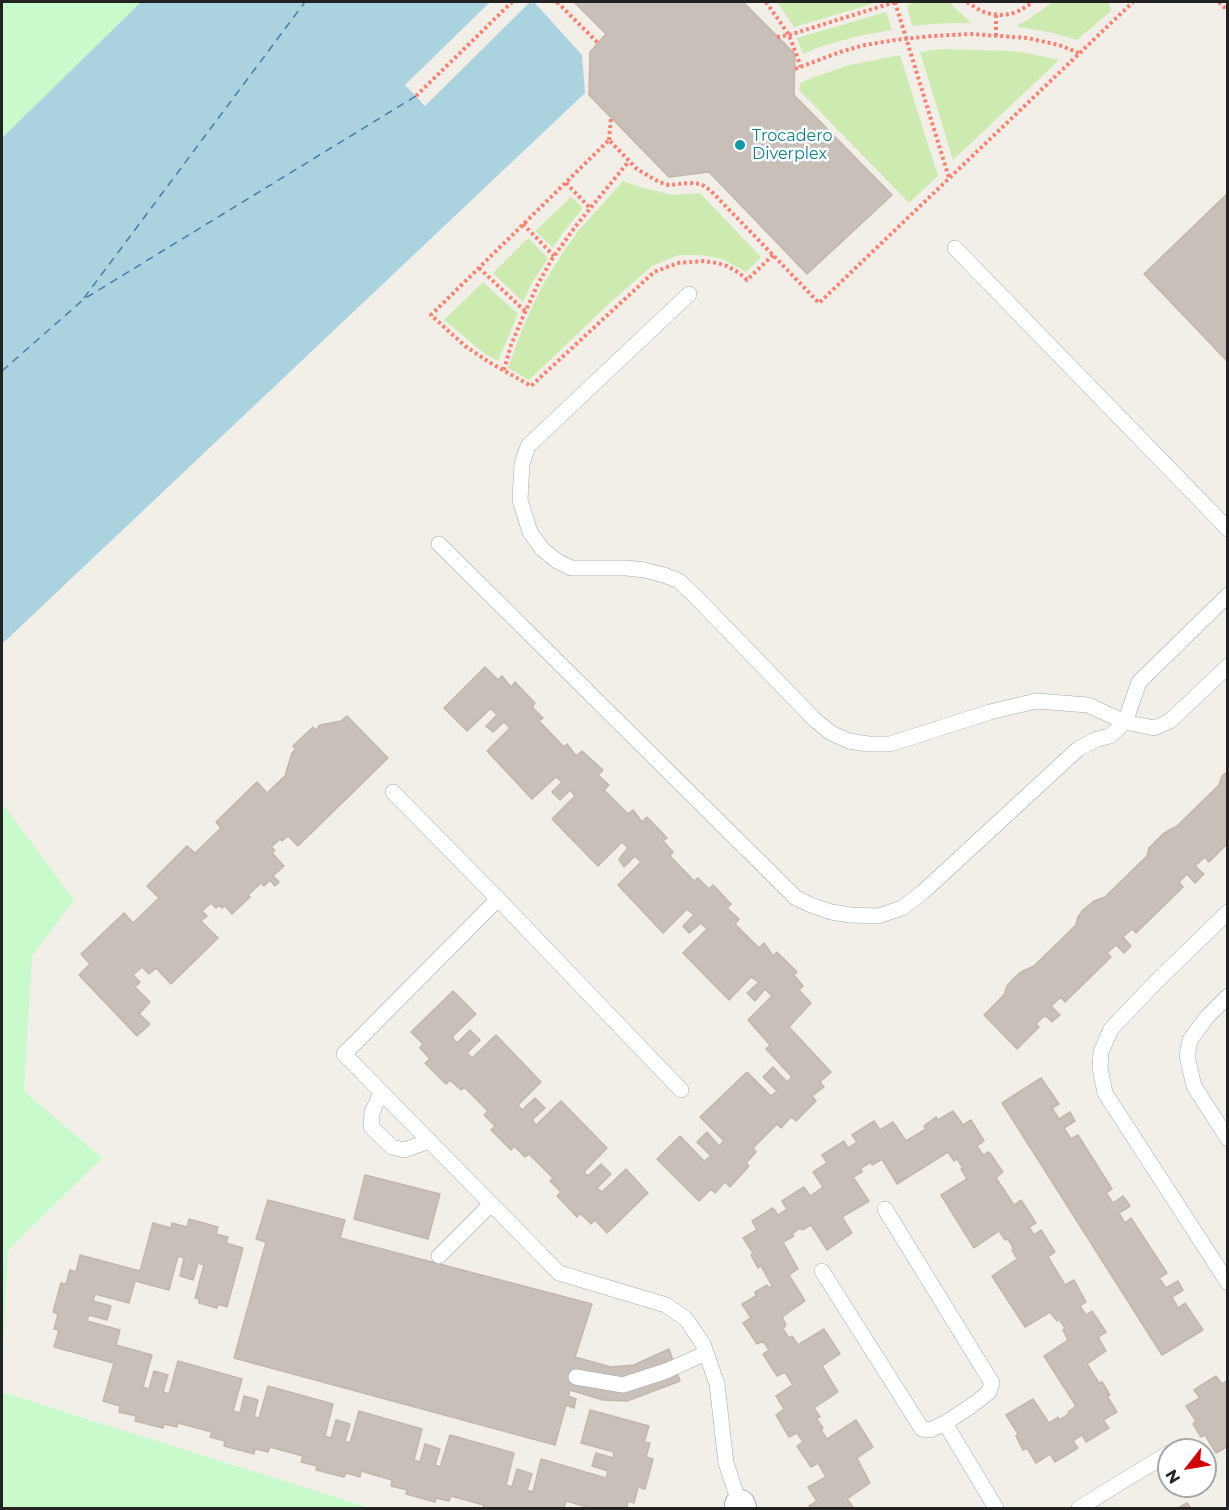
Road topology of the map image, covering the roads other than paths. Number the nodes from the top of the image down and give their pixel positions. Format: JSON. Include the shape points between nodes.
{"nodes":[{"id":1,"x":955,"y":248,"type":"dead end"},
{"id":2,"x":689,"y":294,"type":"dead end"},
{"id":3,"x":1227,"y":529,"type":"edge"},
{"id":4,"x":439,"y":544,"type":"dead end"},
{"id":5,"x":1227,"y":595,"type":"edge"},
{"id":6,"x":1227,"y":666,"type":"edge"},
{"id":7,"x":1125,"y":722,"type":"junction"},
{"id":8,"x":393,"y":792,"type":"dead end"},
{"id":9,"x":498,"y":899,"type":"junction"},
{"id":10,"x":1227,"y":912,"type":"edge"},
{"id":11,"x":1227,"y":996,"type":"edge"},
{"id":12,"x":681,"y":1090,"type":"dead end"},
{"id":13,"x":382,"y":1092,"type":"junction"},
{"id":14,"x":1227,"y":1139,"type":"edge"},
{"id":15,"x":430,"y":1141,"type":"junction"},
{"id":16,"x":491,"y":1204,"type":"junction"},
{"id":17,"x":885,"y":1209,"type":"dead end"},
{"id":18,"x":439,"y":1256,"type":"dead end"},
{"id":19,"x":822,"y":1271,"type":"dead end"},
{"id":20,"x":1227,"y":1283,"type":"edge"},
{"id":21,"x":706,"y":1353,"type":"junction"},
{"id":22,"x":576,"y":1377,"type":"dead end"},
{"id":23,"x":945,"y":1423,"type":"junction"},
{"id":24,"x":1157,"y":1460,"type":"edge"},
{"id":25,"x":741,"y":1507,"type":"edge"},
{"id":26,"x":996,"y":1509,"type":"edge"},
{"id":27,"x":1079,"y":1509,"type":"edge"}],
"edges":[{"from":1,"to":3,"type":"lane"},
{"from":2,"to":7,"type":"lane","via":[[528,446],[522,464],[520,500],[530,532],[542,549],[571,568],[644,570],[678,581],[814,719],[849,741],[890,744],[1036,701],[1088,705]]},
{"from":4,"to":7,"type":"lane","via":[[796,898],[831,912],[878,916],[902,908],[1078,749],[1110,736]]},
{"from":5,"to":7,"type":"lane","via":[[1139,682]]},
{"from":6,"to":7,"type":"lane","via":[[1170,721],[1154,728]]},
{"from":8,"to":9,"type":"lane"},
{"from":9,"to":12,"type":"lane"},
{"from":9,"to":13,"type":"lane","via":[[344,1054]]},
{"from":10,"to":20,"type":"lane","via":[[1111,1029],[1101,1052],[1100,1068],[1105,1093]]},
{"from":11,"to":14,"type":"lane","via":[[1190,1040],[1187,1056],[1194,1086]]},
{"from":13,"to":15,"type":"lane"},
{"from":13,"to":15,"type":"lane","via":[[372,1112],[371,1127],[392,1147],[404,1150]]},
{"from":15,"to":16,"type":"lane"},
{"from":16,"to":18,"type":"lane"},
{"from":16,"to":21,"type":"lane","via":[[559,1273],[666,1305],[686,1318]]},
{"from":17,"to":23,"type":"lane","via":[[992,1383],[989,1392]]},
{"from":19,"to":23,"type":"lane","via":[[922,1429]]},
{"from":21,"to":22,"type":"lane","via":[[622,1385]]},
{"from":21,"to":25,"type":"lane","via":[[717,1384],[726,1463]]},
{"from":23,"to":26,"type":"lane"},
{"from":24,"to":27,"type":"lane"}]}
